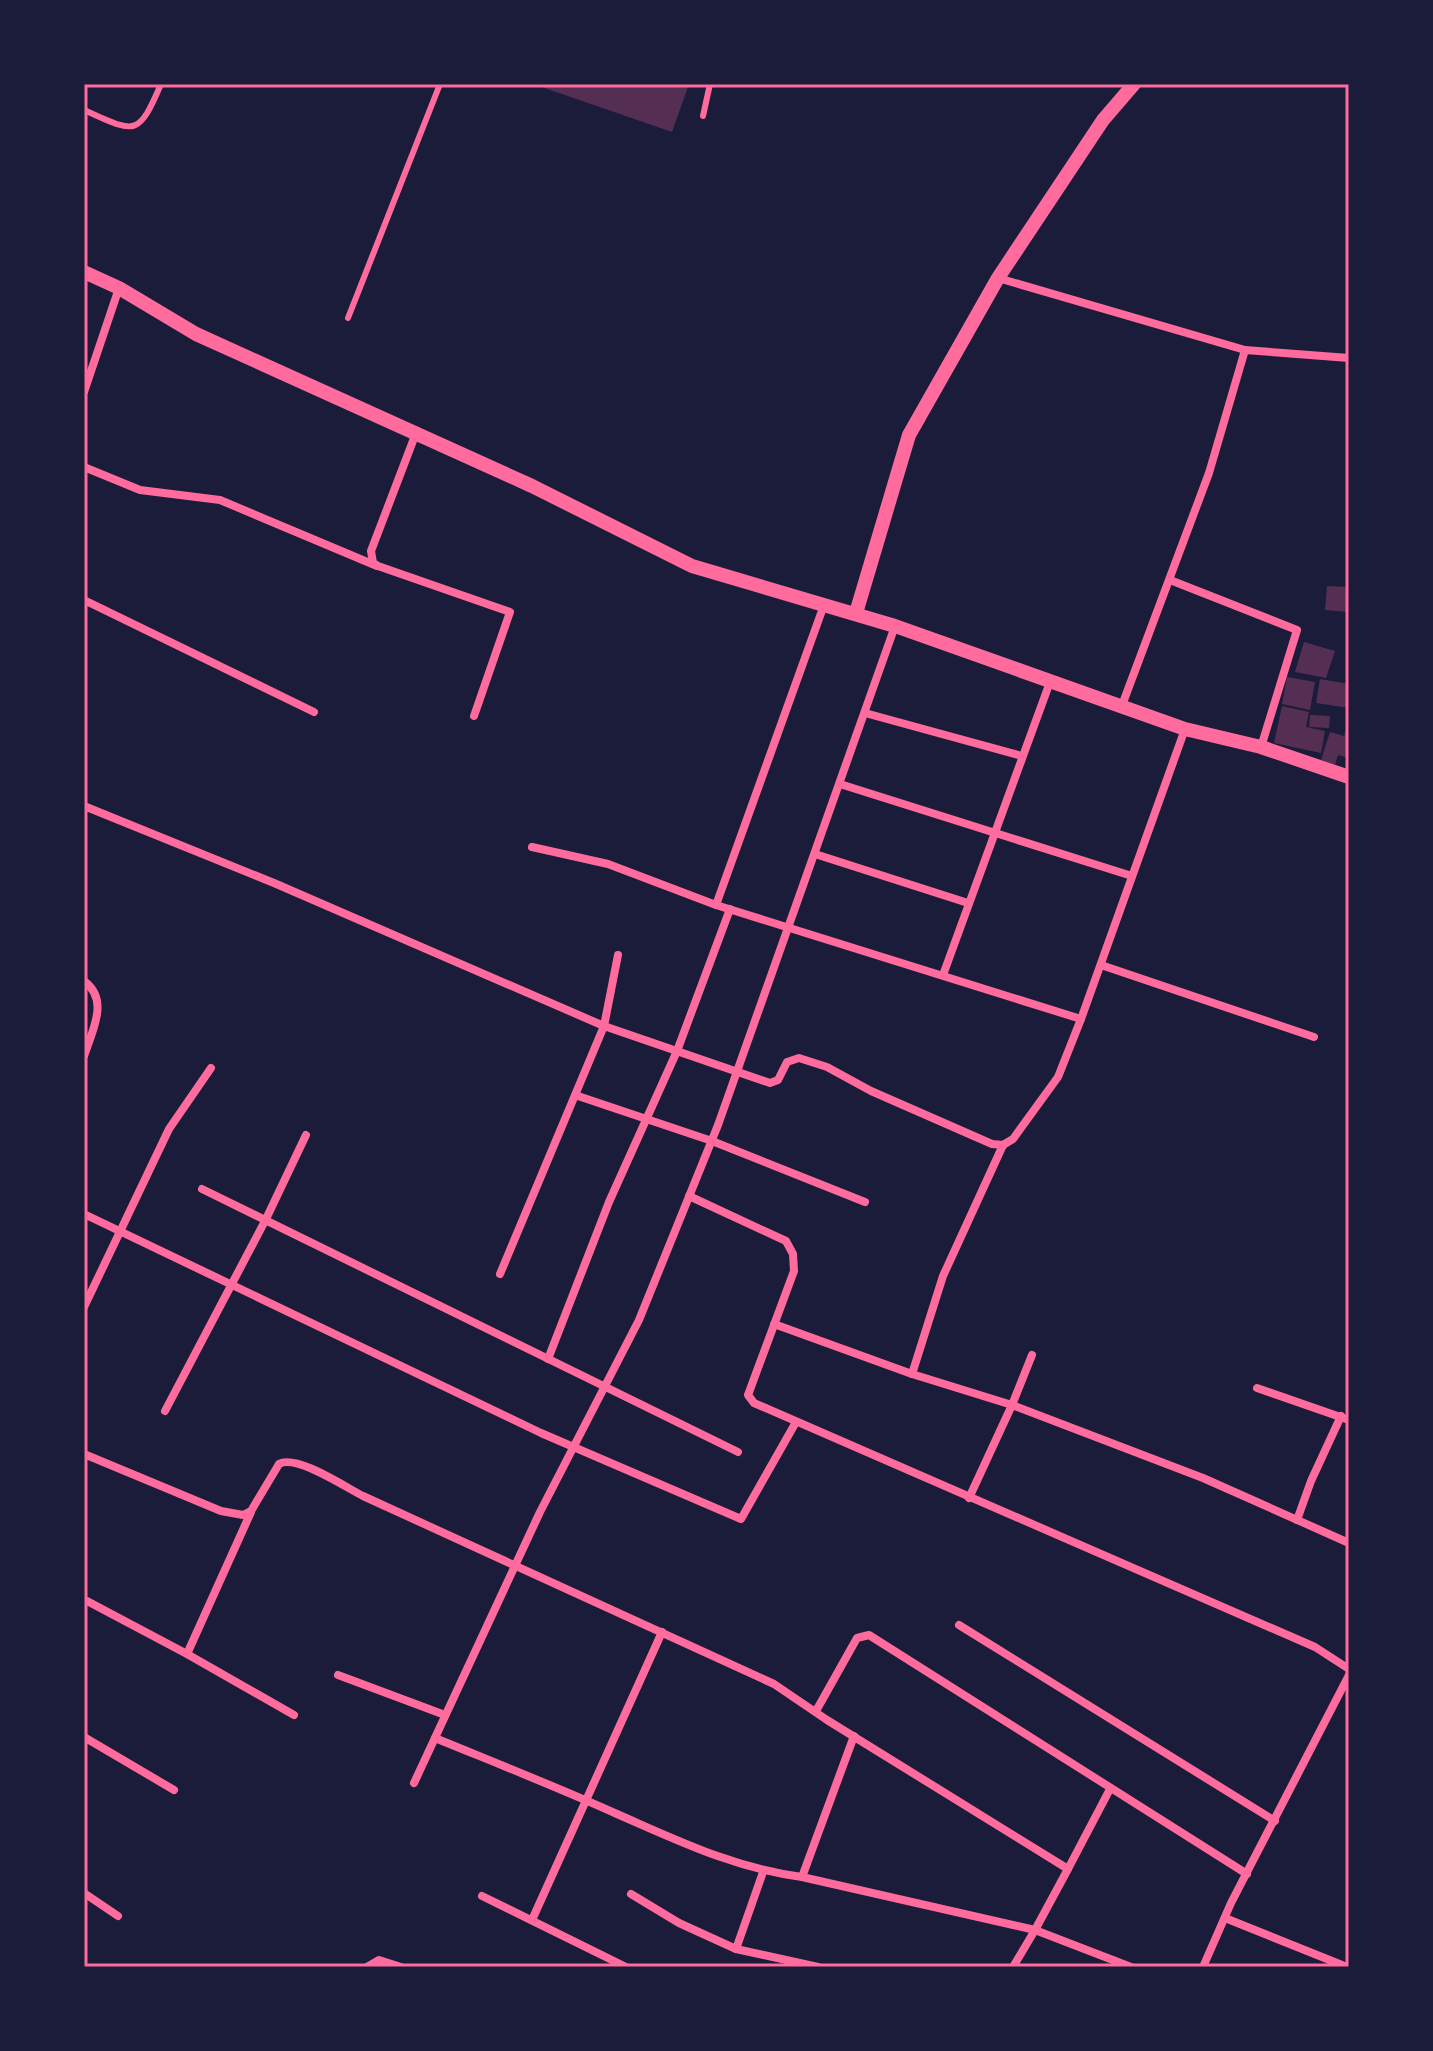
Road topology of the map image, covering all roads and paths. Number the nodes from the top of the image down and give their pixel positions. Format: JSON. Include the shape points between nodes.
{"nodes":[{"id":1,"x":161,"y":84,"type":"edge"},
{"id":2,"x":440,"y":84,"type":"edge"},
{"id":3,"x":710,"y":84,"type":"edge"},
{"id":4,"x":1134,"y":84,"type":"edge"},
{"id":5,"x":84,"y":110,"type":"edge"},
{"id":6,"x":703,"y":116,"type":"dead end"},
{"id":7,"x":84,"y":272,"type":"edge"},
{"id":8,"x":998,"y":278,"type":"junction"},
{"id":9,"x":119,"y":288,"type":"junction"},
{"id":10,"x":348,"y":318,"type":"dead end"},
{"id":11,"x":1245,"y":350,"type":"junction"},
{"id":12,"x":1349,"y":358,"type":"edge"},
{"id":13,"x":84,"y":392,"type":"edge"},
{"id":14,"x":416,"y":433,"type":"junction"},
{"id":15,"x":84,"y":467,"type":"edge"},
{"id":16,"x":378,"y":566,"type":"junction"},
{"id":17,"x":1170,"y":580,"type":"junction"},
{"id":18,"x":84,"y":600,"type":"edge"},
{"id":19,"x":825,"y":604,"type":"junction"},
{"id":20,"x":856,"y":613,"type":"junction"},
{"id":21,"x":895,"y":626,"type":"junction"},
{"id":22,"x":1050,"y":682,"type":"junction"},
{"id":23,"x":1121,"y":708,"type":"junction"},
{"id":24,"x":314,"y":712,"type":"dead end"},
{"id":25,"x":865,"y":713,"type":"junction"},
{"id":26,"x":474,"y":716,"type":"dead end"},
{"id":27,"x":1185,"y":729,"type":"junction"},
{"id":28,"x":1261,"y":747,"type":"junction"},
{"id":29,"x":1022,"y":756,"type":"junction"},
{"id":30,"x":1349,"y":777,"type":"edge"},
{"id":31,"x":840,"y":784,"type":"junction"},
{"id":32,"x":84,"y":806,"type":"edge"},
{"id":33,"x":994,"y":832,"type":"junction"},
{"id":34,"x":532,"y":847,"type":"dead end"},
{"id":35,"x":815,"y":854,"type":"junction"},
{"id":36,"x":1132,"y":876,"type":"junction"},
{"id":37,"x":968,"y":903,"type":"junction"},
{"id":38,"x":716,"y":905,"type":"junction"},
{"id":39,"x":730,"y":909,"type":"junction"},
{"id":40,"x":790,"y":926,"type":"junction"},
{"id":41,"x":618,"y":955,"type":"dead end"},
{"id":42,"x":1101,"y":965,"type":"junction"},
{"id":43,"x":943,"y":975,"type":"junction"},
{"id":44,"x":84,"y":981,"type":"edge"},
{"id":45,"x":1081,"y":1019,"type":"junction"},
{"id":46,"x":604,"y":1026,"type":"junction"},
{"id":47,"x":1314,"y":1037,"type":"dead end"},
{"id":48,"x":677,"y":1051,"type":"junction"},
{"id":49,"x":84,"y":1056,"type":"edge"},
{"id":50,"x":211,"y":1068,"type":"dead end"},
{"id":51,"x":738,"y":1072,"type":"junction"},
{"id":52,"x":575,"y":1095,"type":"junction"},
{"id":53,"x":646,"y":1119,"type":"junction"},
{"id":54,"x":306,"y":1135,"type":"dead end"},
{"id":55,"x":712,"y":1141,"type":"junction"},
{"id":56,"x":1003,"y":1145,"type":"junction"},
{"id":57,"x":202,"y":1189,"type":"dead end"},
{"id":58,"x":689,"y":1196,"type":"junction"},
{"id":59,"x":865,"y":1202,"type":"dead end"},
{"id":60,"x":84,"y":1214,"type":"edge"},
{"id":61,"x":266,"y":1219,"type":"junction"},
{"id":62,"x":121,"y":1231,"type":"junction"},
{"id":63,"x":500,"y":1274,"type":"dead end"},
{"id":64,"x":232,"y":1284,"type":"junction"},
{"id":65,"x":84,"y":1307,"type":"edge"},
{"id":66,"x":774,"y":1324,"type":"junction"},
{"id":67,"x":1032,"y":1355,"type":"dead end"},
{"id":68,"x":548,"y":1359,"type":"junction"},
{"id":69,"x":912,"y":1374,"type":"junction"},
{"id":70,"x":605,"y":1387,"type":"junction"},
{"id":71,"x":1257,"y":1388,"type":"dead end"},
{"id":72,"x":1012,"y":1405,"type":"junction"},
{"id":73,"x":165,"y":1411,"type":"dead end"},
{"id":74,"x":1345,"y":1418,"type":"edge"},
{"id":75,"x":796,"y":1422,"type":"junction"},
{"id":76,"x":575,"y":1448,"type":"junction"},
{"id":77,"x":738,"y":1452,"type":"dead end"},
{"id":78,"x":84,"y":1454,"type":"edge"},
{"id":79,"x":969,"y":1498,"type":"junction"},
{"id":80,"x":251,"y":1511,"type":"junction"},
{"id":81,"x":1297,"y":1520,"type":"junction"},
{"id":82,"x":1349,"y":1543,"type":"edge"},
{"id":83,"x":515,"y":1566,"type":"junction"},
{"id":84,"x":87,"y":1601,"type":"dead end"},
{"id":85,"x":959,"y":1625,"type":"dead end"},
{"id":86,"x":662,"y":1632,"type":"junction"},
{"id":87,"x":187,"y":1654,"type":"junction"},
{"id":88,"x":1349,"y":1672,"type":"edge"},
{"id":89,"x":338,"y":1675,"type":"dead end"},
{"id":90,"x":816,"y":1711,"type":"junction"},
{"id":91,"x":294,"y":1715,"type":"dead end"},
{"id":92,"x":445,"y":1715,"type":"junction"},
{"id":93,"x":854,"y":1736,"type":"junction"},
{"id":94,"x":84,"y":1737,"type":"edge"},
{"id":95,"x":435,"y":1738,"type":"junction"},
{"id":96,"x":414,"y":1783,"type":"dead end"},
{"id":97,"x":1110,"y":1789,"type":"junction"},
{"id":98,"x":174,"y":1790,"type":"dead end"},
{"id":99,"x":586,"y":1801,"type":"junction"},
{"id":100,"x":1275,"y":1821,"type":"junction"},
{"id":101,"x":1068,"y":1869,"type":"junction"},
{"id":102,"x":763,"y":1872,"type":"junction"},
{"id":103,"x":1247,"y":1874,"type":"junction"},
{"id":104,"x":802,"y":1877,"type":"junction"},
{"id":105,"x":84,"y":1893,"type":"edge"},
{"id":106,"x":631,"y":1894,"type":"dead end"},
{"id":107,"x":482,"y":1896,"type":"dead end"},
{"id":108,"x":118,"y":1916,"type":"dead end"},
{"id":109,"x":1225,"y":1918,"type":"junction"},
{"id":110,"x":532,"y":1920,"type":"junction"},
{"id":111,"x":1035,"y":1930,"type":"junction"},
{"id":112,"x":736,"y":1949,"type":"junction"},
{"id":113,"x":1118,"y":1965,"type":"edge"},
{"id":114,"x":367,"y":1967,"type":"edge"},
{"id":115,"x":401,"y":1967,"type":"edge"},
{"id":116,"x":626,"y":1967,"type":"edge"},
{"id":117,"x":818,"y":1967,"type":"edge"},
{"id":118,"x":1013,"y":1967,"type":"edge"},
{"id":119,"x":1131,"y":1967,"type":"edge"},
{"id":120,"x":1203,"y":1967,"type":"edge"},
{"id":121,"x":1347,"y":1967,"type":"edge"}],
"edges":[{"from":1,"to":5,"type":"lane","via":[[147,119],[139,124],[119,126]]},
{"from":2,"to":10,"type":"lane"},
{"from":3,"to":6,"type":"lane"},
{"from":4,"to":8,"type":"street","via":[[1103,120]]},
{"from":7,"to":9,"type":"street"},
{"from":8,"to":11,"type":"street"},
{"from":8,"to":20,"type":"street","via":[[909,435]]},
{"from":9,"to":13,"type":"street"},
{"from":9,"to":14,"type":"street","via":[[196,334]]},
{"from":11,"to":12,"type":"street"},
{"from":11,"to":17,"type":"street"},
{"from":14,"to":16,"type":"street","via":[[371,551]]},
{"from":14,"to":19,"type":"street","via":[[692,566]]},
{"from":15,"to":16,"type":"street","via":[[140,490],[220,500]]},
{"from":16,"to":26,"type":"street","via":[[510,612]]},
{"from":17,"to":23,"type":"street"},
{"from":17,"to":28,"type":"street","via":[[1297,630]]},
{"from":18,"to":24,"type":"street"},
{"from":19,"to":20,"type":"street"},
{"from":19,"to":38,"type":"street"},
{"from":20,"to":21,"type":"street"},
{"from":21,"to":22,"type":"street"},
{"from":21,"to":25,"type":"street"},
{"from":22,"to":23,"type":"street"},
{"from":22,"to":29,"type":"street"},
{"from":23,"to":27,"type":"street"},
{"from":25,"to":29,"type":"street"},
{"from":25,"to":31,"type":"street"},
{"from":27,"to":28,"type":"street"},
{"from":27,"to":36,"type":"street"},
{"from":28,"to":30,"type":"street"},
{"from":29,"to":33,"type":"street"},
{"from":31,"to":33,"type":"street"},
{"from":31,"to":35,"type":"street"},
{"from":32,"to":46,"type":"street"},
{"from":33,"to":36,"type":"street"},
{"from":33,"to":37,"type":"street"},
{"from":34,"to":38,"type":"street","via":[[608,864]]},
{"from":35,"to":37,"type":"street"},
{"from":35,"to":40,"type":"street"},
{"from":36,"to":42,"type":"street"},
{"from":37,"to":43,"type":"street"},
{"from":38,"to":39,"type":"street"},
{"from":39,"to":40,"type":"street"},
{"from":39,"to":48,"type":"street"},
{"from":40,"to":43,"type":"street"},
{"from":40,"to":51,"type":"street"},
{"from":41,"to":46,"type":"street"},
{"from":42,"to":45,"type":"street"},
{"from":42,"to":47,"type":"street"},
{"from":43,"to":45,"type":"street"},
{"from":44,"to":49,"type":"street","via":[[97,995],[99,1009]]},
{"from":45,"to":56,"type":"street","via":[[1058,1077],[1013,1139]]},
{"from":46,"to":48,"type":"street"},
{"from":46,"to":52,"type":"street"},
{"from":48,"to":51,"type":"street"},
{"from":48,"to":53,"type":"street"},
{"from":50,"to":62,"type":"street","via":[[169,1129]]},
{"from":51,"to":55,"type":"street"},
{"from":51,"to":56,"type":"street","via":[[775,1083],[787,1062],[799,1058]]},
{"from":52,"to":53,"type":"street"},
{"from":52,"to":63,"type":"street"},
{"from":53,"to":55,"type":"street"},
{"from":53,"to":68,"type":"street"},
{"from":54,"to":61,"type":"street"},
{"from":55,"to":58,"type":"street"},
{"from":55,"to":59,"type":"street"},
{"from":56,"to":69,"type":"street","via":[[943,1276]]},
{"from":57,"to":61,"type":"street"},
{"from":58,"to":66,"type":"street","via":[[786,1241],[794,1271]]},
{"from":58,"to":70,"type":"street","via":[[639,1320]]},
{"from":60,"to":62,"type":"street"},
{"from":61,"to":64,"type":"street"},
{"from":61,"to":68,"type":"street"},
{"from":62,"to":64,"type":"street"},
{"from":62,"to":65,"type":"street"},
{"from":64,"to":73,"type":"street"},
{"from":64,"to":76,"type":"street"},
{"from":66,"to":69,"type":"street"},
{"from":66,"to":75,"type":"street","via":[[748,1395],[754,1403]]},
{"from":67,"to":72,"type":"street"},
{"from":68,"to":70,"type":"street"},
{"from":69,"to":72,"type":"street"},
{"from":70,"to":76,"type":"street"},
{"from":70,"to":77,"type":"street"},
{"from":71,"to":74,"type":"street"},
{"from":72,"to":79,"type":"street"},
{"from":72,"to":81,"type":"street"},
{"from":74,"to":81,"type":"street"},
{"from":75,"to":76,"type":"street","via":[[741,1519]]},
{"from":75,"to":79,"type":"street"},
{"from":76,"to":83,"type":"street"},
{"from":78,"to":80,"type":"street","via":[[221,1511]]},
{"from":79,"to":88,"type":"street","via":[[1315,1647]]},
{"from":80,"to":83,"type":"street","via":[[285,1460]]},
{"from":80,"to":87,"type":"street"},
{"from":81,"to":82,"type":"street"},
{"from":83,"to":86,"type":"street"},
{"from":83,"to":92,"type":"street"},
{"from":84,"to":87,"type":"street"},
{"from":85,"to":100,"type":"street"},
{"from":86,"to":90,"type":"street","via":[[774,1684]]},
{"from":86,"to":99,"type":"street"},
{"from":87,"to":91,"type":"street"},
{"from":88,"to":100,"type":"street"},
{"from":89,"to":92,"type":"street"},
{"from":90,"to":93,"type":"street"},
{"from":90,"to":97,"type":"street","via":[[857,1638],[869,1635]]},
{"from":92,"to":95,"type":"street"},
{"from":93,"to":101,"type":"street"},
{"from":93,"to":104,"type":"street"},
{"from":94,"to":98,"type":"street"},
{"from":95,"to":96,"type":"street"},
{"from":95,"to":99,"type":"street"},
{"from":97,"to":101,"type":"street"},
{"from":97,"to":103,"type":"street"},
{"from":99,"to":102,"type":"street","via":[[689,1847]]},
{"from":99,"to":110,"type":"street"},
{"from":100,"to":103,"type":"street"},
{"from":101,"to":111,"type":"street"},
{"from":102,"to":104,"type":"street"},
{"from":102,"to":112,"type":"street"},
{"from":103,"to":109,"type":"street"},
{"from":104,"to":111,"type":"street"},
{"from":105,"to":108,"type":"street"},
{"from":106,"to":112,"type":"street"},
{"from":107,"to":110,"type":"street"},
{"from":109,"to":120,"type":"street"},
{"from":109,"to":121,"type":"street"},
{"from":110,"to":116,"type":"street"},
{"from":111,"to":113,"type":"street"},
{"from":111,"to":118,"type":"street"},
{"from":112,"to":117,"type":"street"},
{"from":113,"to":119,"type":"street"},
{"from":114,"to":115,"type":"street","via":[[379,1960]]}]}
